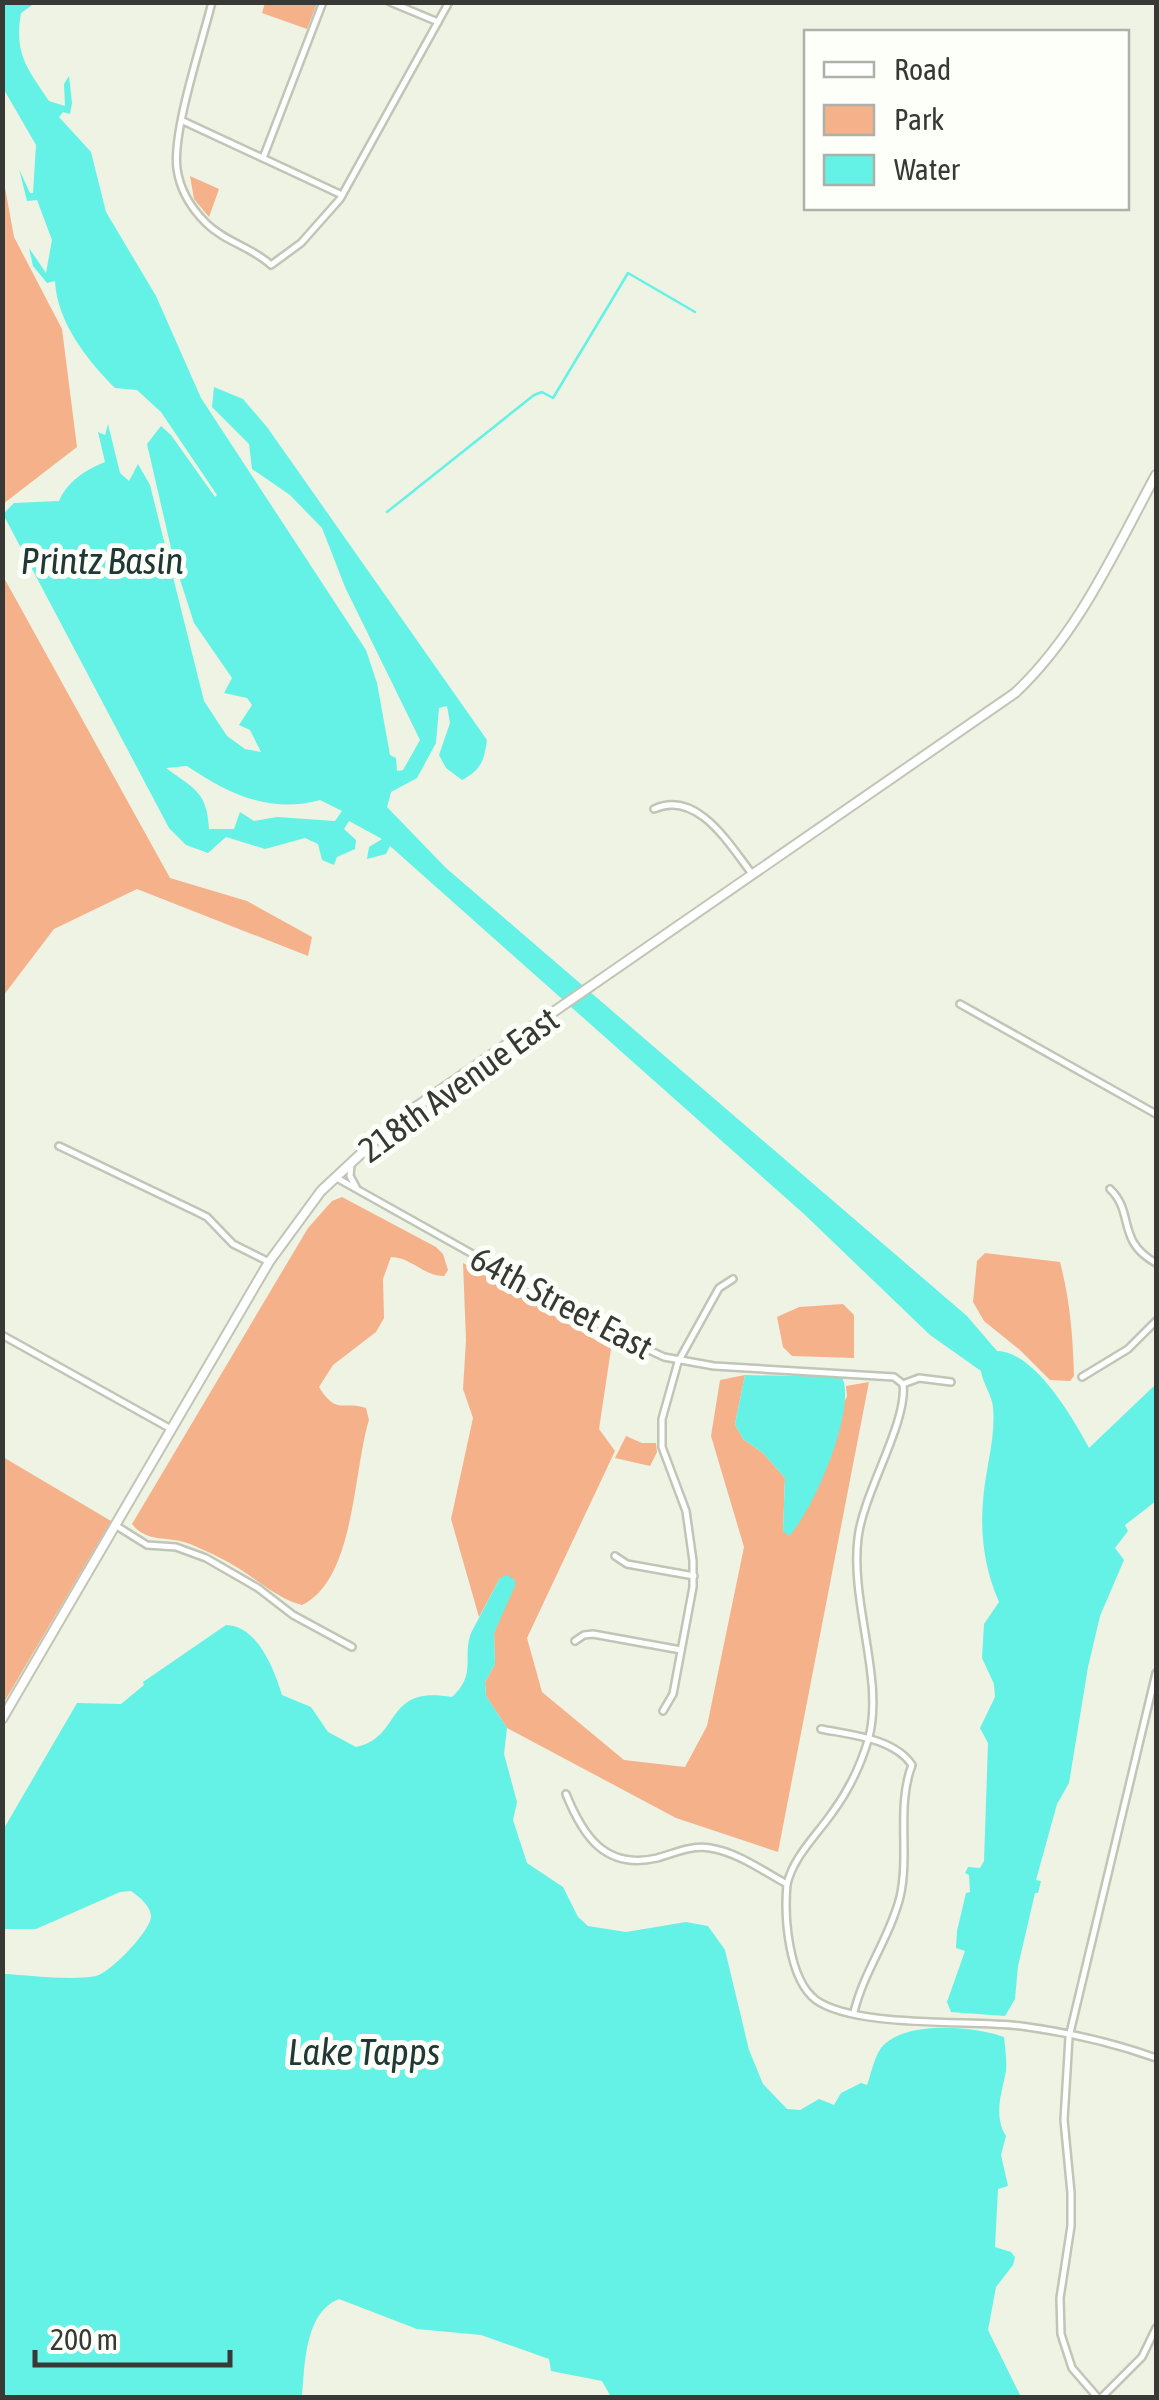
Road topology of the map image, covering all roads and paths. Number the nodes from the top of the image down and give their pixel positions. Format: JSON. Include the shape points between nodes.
{"nodes":[{"id":1,"x":212,"y":2,"type":"edge"},
{"id":2,"x":323,"y":2,"type":"edge"},
{"id":3,"x":390,"y":2,"type":"edge"},
{"id":4,"x":449,"y":2,"type":"edge"},
{"id":5,"x":438,"y":22,"type":"junction"},
{"id":6,"x":183,"y":121,"type":"junction"},
{"id":7,"x":262,"y":158,"type":"junction"},
{"id":8,"x":342,"y":195,"type":"junction"},
{"id":9,"x":1156,"y":475,"type":"edge"},
{"id":10,"x":654,"y":809,"type":"dead end"},
{"id":11,"x":753,"y":875,"type":"junction"},
{"id":12,"x":960,"y":1004,"type":"dead end"},
{"id":13,"x":1156,"y":1114,"type":"edge"},
{"id":14,"x":59,"y":1146,"type":"dead end"},
{"id":15,"x":352,"y":1160,"type":"junction"},
{"id":16,"x":334,"y":1177,"type":"junction"},
{"id":17,"x":1110,"y":1190,"type":"dead end"},
{"id":18,"x":361,"y":1193,"type":"junction"},
{"id":19,"x":269,"y":1262,"type":"junction"},
{"id":20,"x":1156,"y":1263,"type":"edge"},
{"id":21,"x":732,"y":1279,"type":"dead end"},
{"id":22,"x":1156,"y":1321,"type":"edge"},
{"id":23,"x":2,"y":1335,"type":"edge"},
{"id":24,"x":678,"y":1362,"type":"junction"},
{"id":25,"x":1082,"y":1377,"type":"dead end"},
{"id":26,"x":951,"y":1382,"type":"dead end"},
{"id":27,"x":903,"y":1384,"type":"junction"},
{"id":28,"x":171,"y":1429,"type":"junction"},
{"id":29,"x":115,"y":1524,"type":"junction"},
{"id":30,"x":616,"y":1556,"type":"dead end"},
{"id":31,"x":694,"y":1576,"type":"junction"},
{"id":32,"x":575,"y":1641,"type":"dead end"},
{"id":33,"x":352,"y":1646,"type":"dead end"},
{"id":34,"x":681,"y":1650,"type":"junction"},
{"id":35,"x":1156,"y":1673,"type":"edge"},
{"id":36,"x":1148,"y":1704,"type":"junction"},
{"id":37,"x":1156,"y":1706,"type":"edge"},
{"id":38,"x":663,"y":1711,"type":"dead end"},
{"id":39,"x":2,"y":1719,"type":"edge"},
{"id":40,"x":822,"y":1729,"type":"dead end"},
{"id":41,"x":868,"y":1738,"type":"junction"},
{"id":42,"x":566,"y":1794,"type":"dead end"},
{"id":43,"x":787,"y":1884,"type":"junction"},
{"id":44,"x":854,"y":2012,"type":"junction"},
{"id":45,"x":1069,"y":2037,"type":"junction"},
{"id":46,"x":1156,"y":2058,"type":"edge"},
{"id":47,"x":1156,"y":2328,"type":"edge"},
{"id":48,"x":1099,"y":2398,"type":"edge"}],
"edges":[{"from":1,"to":6,"type":"street"},
{"from":2,"to":7,"type":"street"},
{"from":3,"to":5,"type":"street"},
{"from":4,"to":5,"type":"street"},
{"from":5,"to":8,"type":"street"},
{"from":6,"to":7,"type":"street"},
{"from":6,"to":8,"type":"street","via":[[180,182],[195,210],[271,264],[317,228]]},
{"from":7,"to":8,"type":"street"},
{"from":9,"to":11,"type":"street","name":"218th Avenue East","via":[[1068,633],[1042,666],[1008,698]]},
{"from":10,"to":11,"type":"street","via":[[666,803],[691,808]]},
{"from":11,"to":15,"type":"street","name":"218th Avenue East","via":[[398,1120]]},
{"from":12,"to":13,"type":"street"},
{"from":14,"to":19,"type":"street","via":[[207,1217],[233,1244]]},
{"from":15,"to":16,"type":"street","name":"218th Avenue East"},
{"from":15,"to":18,"type":"street","via":[[351,1180]]},
{"from":16,"to":18,"type":"street","name":"64th Street East"},
{"from":16,"to":19,"type":"street","name":"218th Avenue East"},
{"from":17,"to":20,"type":"street","via":[[1134,1244]]},
{"from":18,"to":24,"type":"street","name":"64th Street East"},
{"from":19,"to":28,"type":"street","name":"218th Avenue East"},
{"from":21,"to":24,"type":"street","via":[[719,1288]]},
{"from":22,"to":25,"type":"street"},
{"from":23,"to":28,"type":"street"},
{"from":24,"to":27,"type":"street","name":"64th Street East","via":[[894,1376]]},
{"from":24,"to":31,"type":"street","via":[[660,1433],[690,1528]]},
{"from":26,"to":27,"type":"street","name":"64th Street East","via":[[919,1378]]},
{"from":27,"to":41,"type":"street","via":[[856,1552],[871,1686]]},
{"from":28,"to":29,"type":"street","name":"218th Avenue East"},
{"from":29,"to":33,"type":"street","via":[[146,1546],[206,1558]]},
{"from":29,"to":39,"type":"street","name":"218th Avenue East"},
{"from":30,"to":31,"type":"street","via":[[627,1564]]},
{"from":31,"to":34,"type":"street"},
{"from":32,"to":34,"type":"street","via":[[594,1634]]},
{"from":34,"to":38,"type":"street","via":[[674,1694]]},
{"from":35,"to":36,"type":"street"},
{"from":36,"to":37,"type":"street"},
{"from":36,"to":45,"type":"street"},
{"from":40,"to":41,"type":"street"},
{"from":41,"to":43,"type":"street","via":[[846,1794]]},
{"from":41,"to":44,"type":"street","via":[[912,1765],[905,1784],[901,1890]]},
{"from":42,"to":43,"type":"street","via":[[582,1829],[612,1854],[640,1860],[714,1848]]},
{"from":43,"to":44,"type":"street","via":[[787,1928],[803,1986],[820,2002]]},
{"from":44,"to":45,"type":"street","via":[[1020,2026]]},
{"from":45,"to":46,"type":"street"},
{"from":45,"to":48,"type":"street","via":[[1064,2120],[1071,2226],[1061,2334],[1072,2368]]},
{"from":47,"to":48,"type":"street","via":[[1142,2357]]}]}
